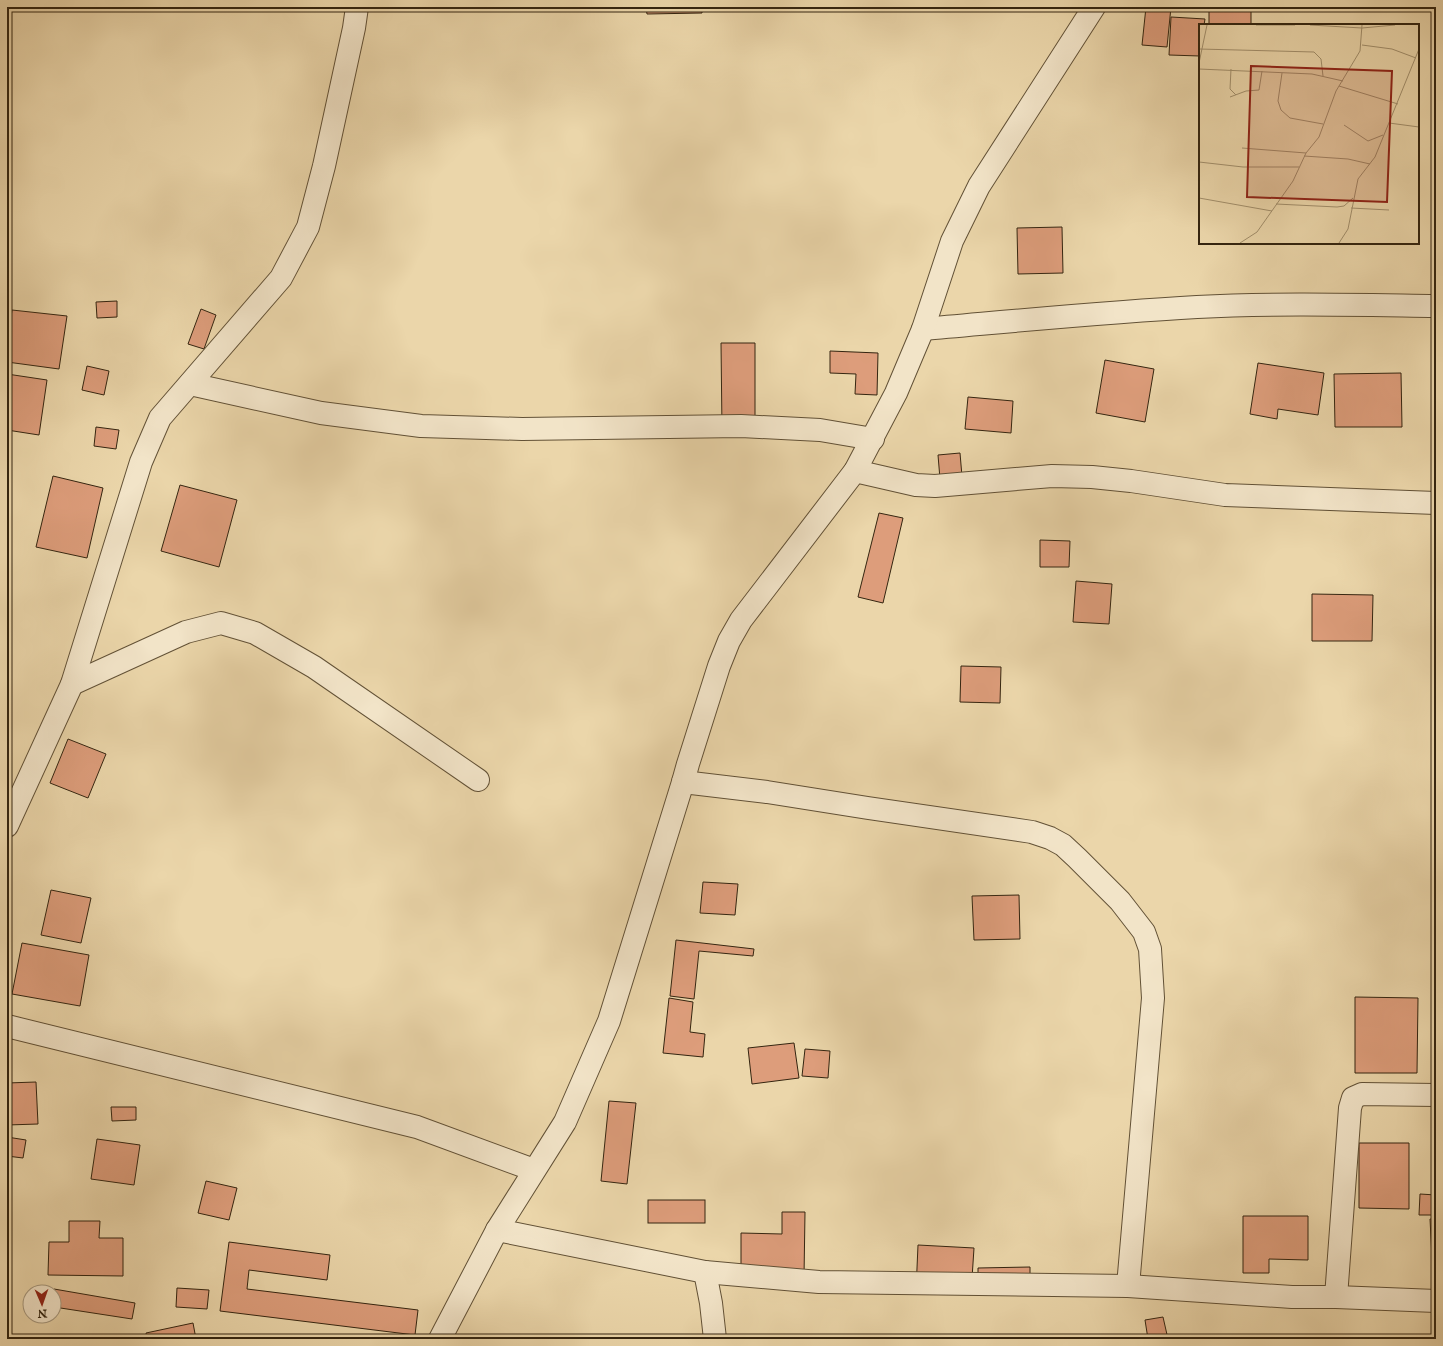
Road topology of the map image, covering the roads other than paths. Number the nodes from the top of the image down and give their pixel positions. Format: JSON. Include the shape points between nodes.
{"nodes":[{"id":1,"x":373,"y":7,"type":"edge"},
{"id":2,"x":1094,"y":7,"type":"edge"},
{"id":3,"x":356,"y":17,"type":"edge"},
{"id":4,"x":1436,"y":306,"type":"edge"},
{"id":5,"x":923,"y":329,"type":"junction"},
{"id":6,"x":190,"y":384,"type":"junction"},
{"id":7,"x":873,"y":439,"type":"junction"},
{"id":8,"x":854,"y":471,"type":"junction"},
{"id":9,"x":1436,"y":503,"type":"edge"},
{"id":10,"x":72,"y":684,"type":"junction"},
{"id":11,"x":478,"y":780,"type":"dead end"},
{"id":12,"x":683,"y":782,"type":"junction"},
{"id":13,"x":9,"y":819,"type":"edge"},
{"id":14,"x":7,"y":1026,"type":"edge"},
{"id":15,"x":1436,"y":1096,"type":"edge"},
{"id":16,"x":534,"y":1170,"type":"junction"},
{"id":17,"x":497,"y":1230,"type":"junction"},
{"id":18,"x":706,"y":1272,"type":"junction"},
{"id":19,"x":1128,"y":1286,"type":"junction"},
{"id":20,"x":1336,"y":1296,"type":"junction"},
{"id":21,"x":1436,"y":1301,"type":"edge"},
{"id":22,"x":440,"y":1339,"type":"edge"},
{"id":23,"x":715,"y":1339,"type":"edge"}],
"edges":[{"from":1,"to":3,"type":"street"},
{"from":2,"to":5,"type":"street","via":[[979,186],[952,241]]},
{"from":3,"to":6,"type":"street","via":[[324,166],[308,227],[281,278]]},
{"from":4,"to":5,"type":"street","via":[[1199,307]]},
{"from":5,"to":7,"type":"street"},
{"from":6,"to":7,"type":"street","via":[[320,412],[421,426],[522,430],[741,426],[820,430]]},
{"from":6,"to":10,"type":"street","via":[[160,418],[141,462]]},
{"from":7,"to":8,"type":"street"},
{"from":8,"to":9,"type":"street","via":[[935,486],[1052,476],[1092,477],[1225,495]]},
{"from":8,"to":12,"type":"street","via":[[741,620],[729,641]]},
{"from":10,"to":11,"type":"street","via":[[186,632],[221,623],[255,633],[314,667]]},
{"from":10,"to":13,"type":"street"},
{"from":12,"to":16,"type":"street","via":[[609,1021],[565,1122]]},
{"from":12,"to":19,"type":"street","via":[[767,792],[1032,832],[1063,845],[1120,902],[1144,932],[1150,949],[1153,998]]},
{"from":14,"to":16,"type":"street","via":[[417,1127]]},
{"from":15,"to":20,"type":"street","via":[[1362,1094],[1353,1098],[1350,1108]]},
{"from":16,"to":17,"type":"street"},
{"from":17,"to":18,"type":"street"},
{"from":17,"to":22,"type":"street"},
{"from":18,"to":19,"type":"street","via":[[819,1282]]},
{"from":18,"to":23,"type":"street"},
{"from":19,"to":20,"type":"street","via":[[1292,1296]]},
{"from":20,"to":21,"type":"street"}]}
